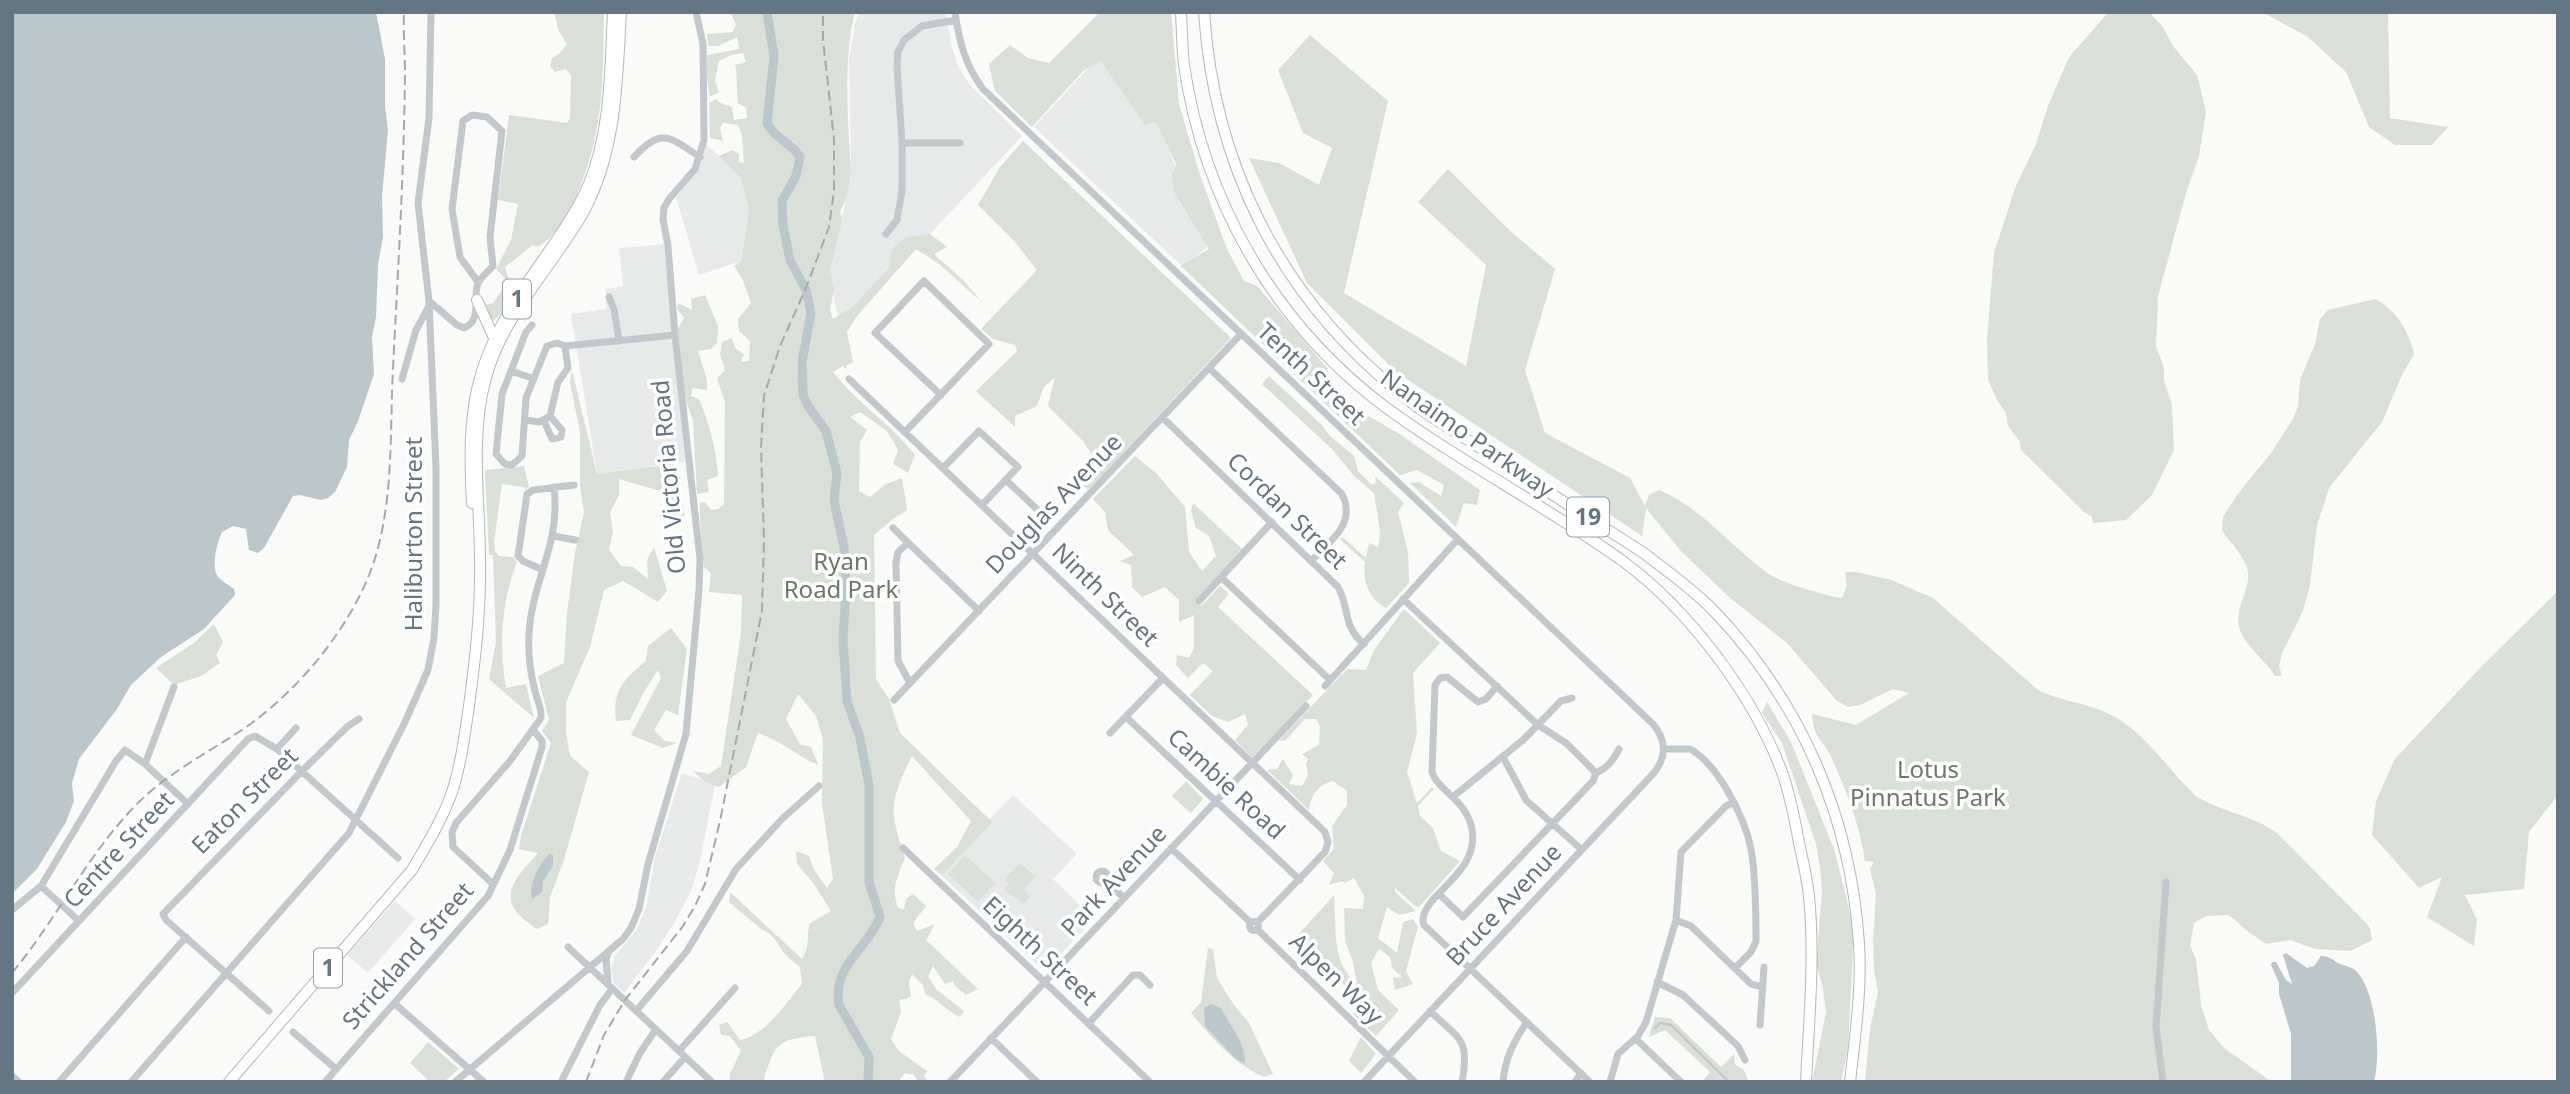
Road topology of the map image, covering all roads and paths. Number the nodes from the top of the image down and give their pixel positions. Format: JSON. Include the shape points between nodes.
{"nodes":[{"id":1,"x":431,"y":12,"type":"edge"},
{"id":2,"x":613,"y":12,"type":"edge"},
{"id":3,"x":621,"y":12,"type":"edge"},
{"id":4,"x":696,"y":12,"type":"edge"},
{"id":5,"x":1181,"y":12,"type":"edge"},
{"id":6,"x":1204,"y":12,"type":"edge"},
{"id":7,"x":955,"y":16,"type":"edge"},
{"id":8,"x":902,"y":143,"type":"junction"},
{"id":9,"x":960,"y":143,"type":"dead end"},
{"id":10,"x":634,"y":157,"type":"dead end"},
{"id":11,"x":700,"y":157,"type":"junction"},
{"id":12,"x":886,"y":234,"type":"dead end"},
{"id":13,"x":478,"y":282,"type":"junction"},
{"id":14,"x":609,"y":297,"type":"dead end"},
{"id":15,"x":477,"y":300,"type":"junction"},
{"id":16,"x":429,"y":303,"type":"junction"},
{"id":17,"x":532,"y":325,"type":"dead end"},
{"id":18,"x":1241,"y":334,"type":"junction"},
{"id":19,"x":675,"y":335,"type":"junction"},
{"id":20,"x":494,"y":338,"type":"junction"},
{"id":21,"x":619,"y":341,"type":"junction"},
{"id":22,"x":565,"y":346,"type":"junction"},
{"id":23,"x":1209,"y":368,"type":"junction"},
{"id":24,"x":511,"y":371,"type":"junction"},
{"id":25,"x":532,"y":378,"type":"junction"},
{"id":26,"x":402,"y":379,"type":"dead end"},
{"id":27,"x":849,"y":379,"type":"dead end"},
{"id":28,"x":941,"y":395,"type":"junction"},
{"id":29,"x":1163,"y":418,"type":"junction"},
{"id":30,"x":526,"y":420,"type":"junction"},
{"id":31,"x":905,"y":432,"type":"junction"},
{"id":32,"x":943,"y":468,"type":"junction"},
{"id":33,"x":1006,"y":480,"type":"junction"},
{"id":34,"x":574,"y":485,"type":"dead end"},
{"id":35,"x":554,"y":487,"type":"junction"},
{"id":36,"x":982,"y":505,"type":"junction"},
{"id":37,"x":1043,"y":515,"type":"dead end"},
{"id":38,"x":1272,"y":522,"type":"junction"},
{"id":39,"x":893,"y":528,"type":"dead end"},
{"id":40,"x":554,"y":536,"type":"junction"},
{"id":41,"x":1458,"y":539,"type":"junction"},
{"id":42,"x":575,"y":540,"type":"dead end"},
{"id":43,"x":907,"y":544,"type":"junction"},
{"id":44,"x":1033,"y":553,"type":"junction"},
{"id":45,"x":1311,"y":561,"type":"junction"},
{"id":46,"x":543,"y":570,"type":"junction"},
{"id":47,"x":1221,"y":577,"type":"junction"},
{"id":48,"x":1404,"y":599,"type":"junction"},
{"id":49,"x":479,"y":600,"type":"junction"},
{"id":50,"x":1199,"y":601,"type":"dead end"},
{"id":51,"x":979,"y":611,"type":"junction"},
{"id":52,"x":1364,"y":644,"type":"junction"},
{"id":53,"x":1163,"y":678,"type":"junction"},
{"id":54,"x":910,"y":683,"type":"junction"},
{"id":55,"x":1497,"y":686,"type":"junction"},
{"id":56,"x":173,"y":687,"type":"dead end"},
{"id":57,"x":1572,"y":698,"type":"dead end"},
{"id":58,"x":894,"y":700,"type":"dead end"},
{"id":59,"x":1306,"y":706,"type":"dead end"},
{"id":60,"x":1126,"y":717,"type":"junction"},
{"id":61,"x":359,"y":719,"type":"dead end"},
{"id":62,"x":1538,"y":725,"type":"junction"},
{"id":63,"x":296,"y":728,"type":"dead end"},
{"id":64,"x":534,"y":731,"type":"junction"},
{"id":65,"x":1110,"y":733,"type":"dead end"},
{"id":66,"x":277,"y":749,"type":"junction"},
{"id":67,"x":1619,"y":749,"type":"dead end"},
{"id":68,"x":1664,"y":749,"type":"junction"},
{"id":69,"x":1503,"y":757,"type":"junction"},
{"id":70,"x":1251,"y":763,"type":"junction"},
{"id":71,"x":145,"y":764,"type":"junction"},
{"id":72,"x":302,"y":771,"type":"junction"},
{"id":73,"x":1596,"y":773,"type":"junction"},
{"id":74,"x":820,"y":786,"type":"dead end"},
{"id":75,"x":1454,"y":796,"type":"junction"},
{"id":76,"x":1216,"y":801,"type":"junction"},
{"id":77,"x":1732,"y":803,"type":"junction"},
{"id":78,"x":188,"y":804,"type":"junction"},
{"id":79,"x":356,"y":820,"type":"junction"},
{"id":80,"x":1552,"y":823,"type":"junction"},
{"id":81,"x":1482,"y":842,"type":"dead end"},
{"id":82,"x":1473,"y":843,"type":"junction"},
{"id":83,"x":903,"y":848,"type":"dead end"},
{"id":84,"x":1171,"y":848,"type":"junction"},
{"id":85,"x":1582,"y":850,"type":"junction"},
{"id":86,"x":398,"y":858,"type":"dead end"},
{"id":87,"x":1300,"y":880,"type":"junction"},
{"id":88,"x":1106,"y":881,"type":"dead end"},
{"id":89,"x":2166,"y":881,"type":"dead end"},
{"id":90,"x":493,"y":884,"type":"junction"},
{"id":91,"x":41,"y":886,"type":"junction"},
{"id":92,"x":1439,"y":894,"type":"junction"},
{"id":93,"x":1124,"y":898,"type":"junction"},
{"id":94,"x":12,"y":910,"type":"edge"},
{"id":95,"x":1676,"y":920,"type":"junction"},
{"id":96,"x":79,"y":921,"type":"junction"},
{"id":97,"x":1255,"y":925,"type":"junction"},
{"id":98,"x":186,"y":937,"type":"junction"},
{"id":99,"x":568,"y":947,"type":"dead end"},
{"id":100,"x":610,"y":950,"type":"junction"},
{"id":101,"x":590,"y":967,"type":"junction"},
{"id":102,"x":1764,"y":967,"type":"dead end"},
{"id":103,"x":1735,"y":968,"type":"junction"},
{"id":104,"x":1470,"y":969,"type":"junction"},
{"id":105,"x":226,"y":973,"type":"junction"},
{"id":106,"x":1044,"y":982,"type":"junction"},
{"id":107,"x":1657,"y":982,"type":"junction"},
{"id":108,"x":1150,"y":985,"type":"dead end"},
{"id":109,"x":610,"y":987,"type":"junction"},
{"id":110,"x":1763,"y":987,"type":"junction"},
{"id":111,"x":735,"y":988,"type":"dead end"},
{"id":112,"x":12,"y":993,"type":"edge"},
{"id":113,"x":394,"y":1003,"type":"junction"},
{"id":114,"x":636,"y":1010,"type":"junction"},
{"id":115,"x":269,"y":1011,"type":"dead end"},
{"id":116,"x":1430,"y":1011,"type":"junction"},
{"id":117,"x":1527,"y":1022,"type":"junction"},
{"id":118,"x":1088,"y":1024,"type":"junction"},
{"id":119,"x":1760,"y":1025,"type":"dead end"},
{"id":120,"x":656,"y":1029,"type":"junction"},
{"id":121,"x":293,"y":1032,"type":"dead end"},
{"id":122,"x":991,"y":1038,"type":"junction"},
{"id":123,"x":1636,"y":1039,"type":"junction"},
{"id":124,"x":682,"y":1054,"type":"junction"},
{"id":125,"x":1388,"y":1056,"type":"junction"},
{"id":126,"x":1745,"y":1060,"type":"dead end"},
{"id":127,"x":336,"y":1069,"type":"junction"},
{"id":128,"x":470,"y":1069,"type":"junction"},
{"id":129,"x":1581,"y":1073,"type":"junction"},
{"id":130,"x":12,"y":1076,"type":"edge"},
{"id":131,"x":19,"y":1082,"type":"edge"},
{"id":132,"x":59,"y":1082,"type":"edge"},
{"id":133,"x":131,"y":1082,"type":"edge"},
{"id":134,"x":229,"y":1082,"type":"edge"},
{"id":135,"x":325,"y":1082,"type":"edge"},
{"id":136,"x":455,"y":1082,"type":"edge"},
{"id":137,"x":484,"y":1082,"type":"edge"},
{"id":138,"x":561,"y":1082,"type":"edge"},
{"id":139,"x":626,"y":1082,"type":"edge"},
{"id":140,"x":663,"y":1082,"type":"edge"},
{"id":141,"x":712,"y":1082,"type":"edge"},
{"id":142,"x":950,"y":1082,"type":"edge"},
{"id":143,"x":1037,"y":1082,"type":"edge"},
{"id":144,"x":1150,"y":1082,"type":"edge"},
{"id":145,"x":1364,"y":1082,"type":"edge"},
{"id":146,"x":1415,"y":1082,"type":"edge"},
{"id":147,"x":1462,"y":1082,"type":"edge"},
{"id":148,"x":1503,"y":1082,"type":"edge"},
{"id":149,"x":1575,"y":1082,"type":"edge"},
{"id":150,"x":1590,"y":1082,"type":"edge"},
{"id":151,"x":1610,"y":1082,"type":"edge"},
{"id":152,"x":1681,"y":1082,"type":"edge"},
{"id":153,"x":1806,"y":1082,"type":"edge"},
{"id":154,"x":1850,"y":1082,"type":"edge"},
{"id":155,"x":2163,"y":1082,"type":"edge"}],
"edges":[{"from":1,"to":16,"type":"street","name":"Haliburton Street","via":[[429,118],[418,203]]},
{"from":2,"to":20,"type":"highway","number":"1","via":[[604,129],[589,184]]},
{"from":3,"to":49,"type":"highway","number":"1","via":[[611,131],[595,187],[510,323],[485,379],[476,443]]},
{"from":4,"to":11,"type":"street","name":"Old Victoria Road","via":[[703,44],[704,140]]},
{"from":5,"to":153,"type":"highway","name":"Nanaimo Parkway","number":"19","via":[[1191,106],[1208,165],[1252,260],[1303,331],[1384,406],[1625,563],[1677,610],[1757,719],[1782,773],[1809,895],[1812,971]]},
{"from":6,"to":154,"type":"highway","name":"Nanaimo Parkway","number":"19","via":[[1217,106],[1247,197],[1297,286],[1329,325],[1396,391],[1681,582],[1714,611],[1761,666],[1797,720],[1837,814],[1851,869],[1860,957]]},
{"from":7,"to":8,"type":"street","via":[[922,26],[904,40],[898,52]]},
{"from":7,"to":18,"type":"street","name":"Tenth Street","via":[[963,56],[983,89]]},
{"from":8,"to":9,"type":"street"},
{"from":8,"to":12,"type":"street","via":[[897,220]]},
{"from":10,"to":11,"type":"street","via":[[657,138],[678,143]]},
{"from":11,"to":19,"type":"street","name":"Old Victoria Road","via":[[664,208]]},
{"from":13,"to":13,"type":"street","via":[[493,266],[490,237],[502,131],[487,117],[472,115],[463,121],[452,209],[460,257]]},
{"from":13,"to":15,"type":"street"},
{"from":14,"to":21,"type":"street"},
{"from":15,"to":16,"type":"street","via":[[475,318],[464,328]]},
{"from":15,"to":20,"type":"highway"},
{"from":16,"to":26,"type":"street"},
{"from":16,"to":79,"type":"street","name":"Haliburton Street","via":[[436,468],[434,638],[424,681]]},
{"from":17,"to":24,"type":"street"},
{"from":18,"to":23,"type":"street","name":"Douglas Avenue"},
{"from":18,"to":41,"type":"street","name":"Tenth Street"},
{"from":19,"to":21,"type":"street"},
{"from":19,"to":100,"type":"street","name":"Old Victoria Road","via":[[700,559],[685,734],[639,909],[631,928]]},
{"from":20,"to":49,"type":"highway","number":"1","via":[[472,404],[469,440]]},
{"from":21,"to":22,"type":"street"},
{"from":22,"to":25,"type":"street","via":[[547,346]]},
{"from":22,"to":30,"type":"street","via":[[568,368],[558,382],[547,419]]},
{"from":23,"to":29,"type":"street","name":"Douglas Avenue"},
{"from":23,"to":45,"type":"street","via":[[1342,494],[1348,513],[1345,523]]},
{"from":24,"to":25,"type":"street"},
{"from":24,"to":30,"type":"street","via":[[502,394],[496,454],[505,464],[512,465],[522,456]]},
{"from":25,"to":30,"type":"street"},
{"from":27,"to":31,"type":"street","name":"Ninth Street"},
{"from":28,"to":28,"type":"street","via":[[989,344],[924,281],[875,333]]},
{"from":28,"to":31,"type":"street"},
{"from":29,"to":38,"type":"street","name":"Cordan Street"},
{"from":29,"to":44,"type":"street","name":"Douglas Avenue"},
{"from":31,"to":32,"type":"street","name":"Ninth Street"},
{"from":32,"to":33,"type":"street","via":[[979,431],[1018,467]]},
{"from":32,"to":36,"type":"street","name":"Ninth Street"},
{"from":33,"to":36,"type":"street"},
{"from":33,"to":37,"type":"street"},
{"from":34,"to":35,"type":"street"},
{"from":35,"to":40,"type":"street","name":"Strickland Street"},
{"from":35,"to":46,"type":"street","via":[[527,494],[517,553]]},
{"from":36,"to":44,"type":"street","name":"Ninth Street"},
{"from":38,"to":45,"type":"street","name":"Cordan Street"},
{"from":38,"to":47,"type":"street"},
{"from":39,"to":43,"type":"street"},
{"from":40,"to":42,"type":"street"},
{"from":40,"to":46,"type":"street","name":"Strickland Street"},
{"from":41,"to":48,"type":"street"},
{"from":41,"to":68,"type":"street","name":"Tenth Street","via":[[1653,724]]},
{"from":43,"to":51,"type":"street"},
{"from":43,"to":54,"type":"street","via":[[898,552],[897,563],[898,661]]},
{"from":44,"to":51,"type":"street","name":"Douglas Avenue"},
{"from":44,"to":53,"type":"street","name":"Ninth Street"},
{"from":45,"to":52,"type":"street","name":"Cordan Street","via":[[1338,587],[1352,632]]},
{"from":46,"to":64,"type":"street","name":"Strickland Street","via":[[529,636],[531,674],[542,713]]},
{"from":47,"to":50,"type":"street"},
{"from":47,"to":52,"type":"street","via":[[1328,683]]},
{"from":48,"to":52,"type":"street"},
{"from":48,"to":55,"type":"street"},
{"from":49,"to":134,"type":"highway","number":"1","via":[[473,678],[457,775],[432,836],[404,881]]},
{"from":51,"to":54,"type":"street","name":"Douglas Avenue"},
{"from":53,"to":60,"type":"street"},
{"from":53,"to":70,"type":"street","name":"Ninth Street"},
{"from":54,"to":58,"type":"street","name":"Douglas Avenue"},
{"from":55,"to":62,"type":"street"},
{"from":55,"to":75,"type":"street","via":[[1478,702],[1447,677],[1435,685],[1432,772]]},
{"from":56,"to":71,"type":"street"},
{"from":57,"to":62,"type":"street","via":[[1561,701]]},
{"from":59,"to":70,"type":"street","name":"Park Avenue"},
{"from":60,"to":65,"type":"street"},
{"from":60,"to":76,"type":"street","name":"Cambie Road"},
{"from":61,"to":72,"type":"street","name":"Eaton Street"},
{"from":62,"to":69,"type":"street"},
{"from":62,"to":73,"type":"street","via":[[1566,743]]},
{"from":63,"to":66,"type":"street"},
{"from":64,"to":90,"type":"street","name":"Strickland Street","via":[[542,747],[510,850]]},
{"from":64,"to":90,"type":"street","via":[[456,824],[453,847]]},
{"from":66,"to":72,"type":"street"},
{"from":66,"to":78,"type":"street","name":"Centre Street","via":[[255,736],[248,739]]},
{"from":67,"to":73,"type":"street","via":[[1604,770]]},
{"from":68,"to":77,"type":"street","via":[[1696,752],[1718,774]]},
{"from":68,"to":85,"type":"street","name":"Bruce Avenue","via":[[1653,774]]},
{"from":69,"to":75,"type":"street"},
{"from":69,"to":80,"type":"street","via":[[1526,800]]},
{"from":70,"to":76,"type":"street","name":"Park Avenue"},
{"from":70,"to":87,"type":"street","name":"Ninth Street","via":[[1325,832],[1325,852]]},
{"from":71,"to":78,"type":"street"},
{"from":71,"to":91,"type":"street","via":[[125,750]]},
{"from":72,"to":79,"type":"street"},
{"from":72,"to":98,"type":"street","name":"Eaton Street","via":[[163,914]]},
{"from":73,"to":80,"type":"street"},
{"from":74,"to":114,"type":"street","via":[[736,869],[687,951]]},
{"from":75,"to":82,"type":"street","via":[[1472,827]]},
{"from":76,"to":84,"type":"street","name":"Park Avenue"},
{"from":76,"to":87,"type":"street","name":"Cambie Road"},
{"from":77,"to":95,"type":"street","via":[[1681,852]]},
{"from":77,"to":103,"type":"street","via":[[1751,847],[1756,933],[1754,947]]},
{"from":78,"to":96,"type":"street","name":"Centre Street"},
{"from":79,"to":86,"type":"street"},
{"from":79,"to":105,"type":"street","name":"Haliburton Street","via":[[337,848]]},
{"from":80,"to":85,"type":"street"},
{"from":80,"to":92,"type":"street","via":[[1463,917]]},
{"from":81,"to":82,"type":"street"},
{"from":82,"to":92,"type":"street","via":[[1462,871]]},
{"from":83,"to":106,"type":"street","name":"Eighth Street"},
{"from":84,"to":93,"type":"street","name":"Park Avenue"},
{"from":84,"to":97,"type":"street","name":"Alpen Way"},
{"from":85,"to":104,"type":"street","name":"Bruce Avenue"},
{"from":87,"to":97,"type":"street"},
{"from":88,"to":93,"type":"street"},
{"from":89,"to":155,"type":"street","via":[[2156,1027]]},
{"from":90,"to":113,"type":"street","name":"Strickland Street","via":[[488,896]]},
{"from":91,"to":94,"type":"street"},
{"from":91,"to":96,"type":"street"},
{"from":92,"to":104,"type":"street","via":[[1424,910],[1424,925]]},
{"from":93,"to":106,"type":"street","name":"Park Avenue"},
{"from":95,"to":103,"type":"street","via":[[1691,926]]},
{"from":95,"to":107,"type":"street"},
{"from":96,"to":112,"type":"street","name":"Centre Street"},
{"from":97,"to":125,"type":"street","name":"Alpen Way"},
{"from":98,"to":105,"type":"street"},
{"from":98,"to":132,"type":"street"},
{"from":99,"to":101,"type":"street"},
{"from":100,"to":101,"type":"street","name":"Old Victoria Road"},
{"from":100,"to":109,"type":"street","via":[[606,959]]},
{"from":101,"to":109,"type":"street"},
{"from":101,"to":128,"type":"street","name":"Old Victoria Road"},
{"from":102,"to":110,"type":"street"},
{"from":103,"to":110,"type":"street","via":[[1751,984]]},
{"from":104,"to":116,"type":"street","name":"Bruce Avenue"},
{"from":104,"to":117,"type":"street"},
{"from":105,"to":115,"type":"street"},
{"from":105,"to":133,"type":"street","name":"Haliburton Street"},
{"from":106,"to":118,"type":"street","name":"Eighth Street"},
{"from":106,"to":122,"type":"street","name":"Park Avenue"},
{"from":107,"to":123,"type":"street","via":[[1646,1022]]},
{"from":107,"to":126,"type":"street","via":[[1684,995],[1738,1046]]},
{"from":108,"to":118,"type":"street","via":[[1134,975]]},
{"from":109,"to":114,"type":"street"},
{"from":109,"to":138,"type":"street"},
{"from":110,"to":119,"type":"street"},
{"from":111,"to":124,"type":"street"},
{"from":113,"to":127,"type":"street","name":"Strickland Street"},
{"from":113,"to":128,"type":"street"},
{"from":114,"to":120,"type":"street"},
{"from":116,"to":125,"type":"street","name":"Bruce Avenue"},
{"from":116,"to":147,"type":"street","via":[[1465,1049]]},
{"from":117,"to":129,"type":"street"},
{"from":117,"to":148,"type":"street","via":[[1513,1043]]},
{"from":118,"to":144,"type":"street","name":"Eighth Street"},
{"from":120,"to":124,"type":"street"},
{"from":120,"to":139,"type":"street"},
{"from":121,"to":127,"type":"street"},
{"from":122,"to":142,"type":"street","name":"Park Avenue"},
{"from":122,"to":143,"type":"street"},
{"from":123,"to":151,"type":"street","via":[[1618,1054]]},
{"from":123,"to":152,"type":"street"},
{"from":124,"to":140,"type":"street"},
{"from":124,"to":141,"type":"street"},
{"from":125,"to":145,"type":"street","name":"Bruce Avenue"},
{"from":125,"to":146,"type":"street","name":"Alpen Way"},
{"from":127,"to":135,"type":"street","name":"Strickland Street"},
{"from":128,"to":136,"type":"street","name":"Old Victoria Road"},
{"from":128,"to":137,"type":"street"},
{"from":129,"to":149,"type":"street"},
{"from":129,"to":150,"type":"street"},
{"from":130,"to":131,"type":"street"}]}
